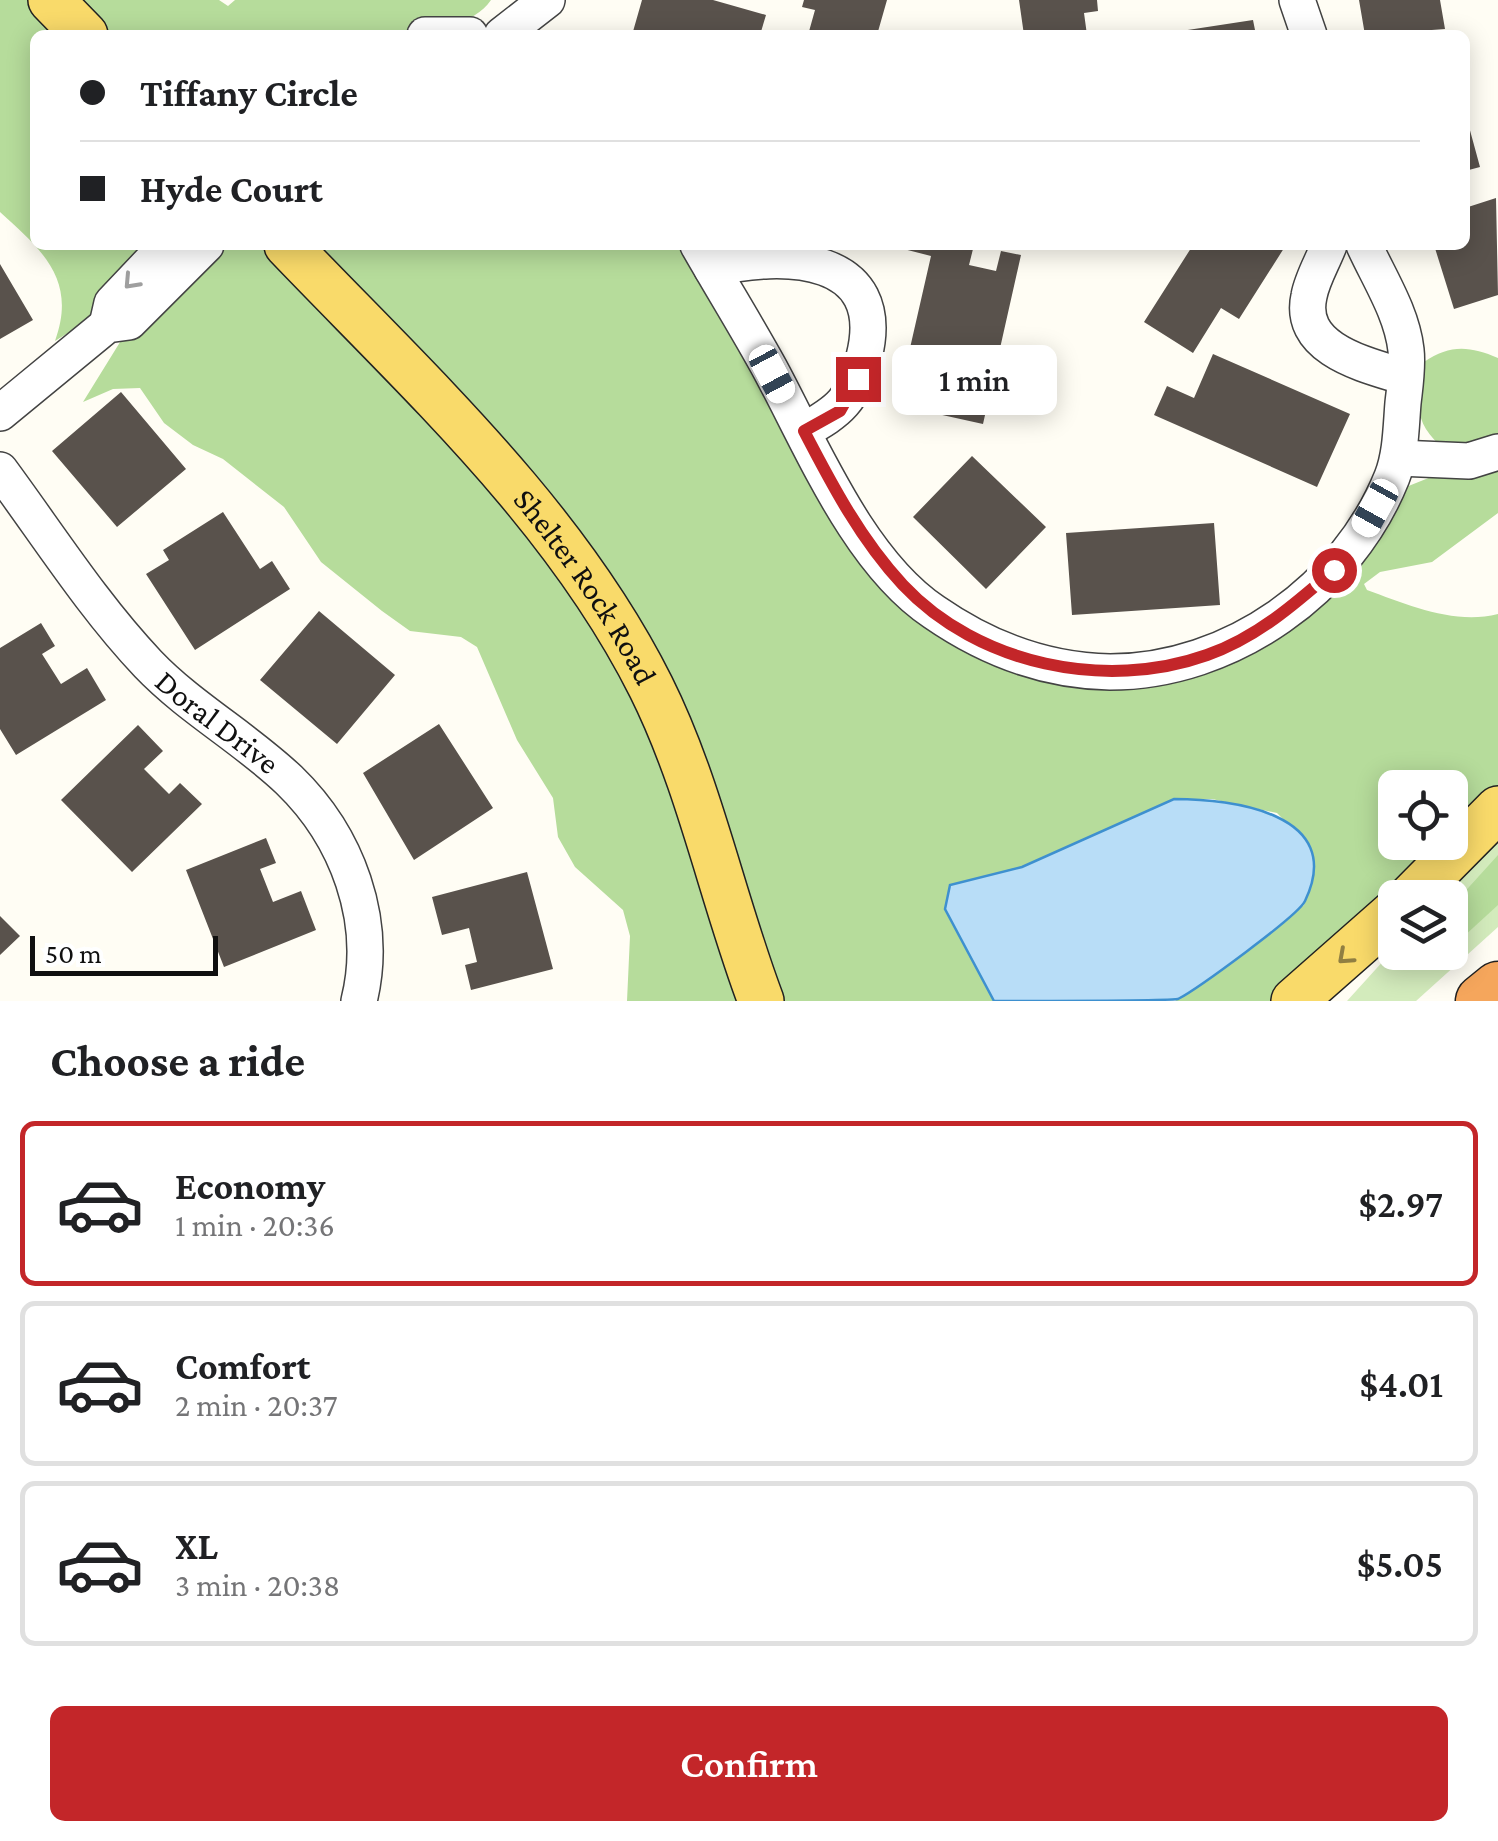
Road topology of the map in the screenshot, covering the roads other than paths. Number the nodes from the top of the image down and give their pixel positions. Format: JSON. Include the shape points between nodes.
{"nodes":[{"id":1,"x":51,"y":0,"type":"edge"},
{"id":2,"x":547,"y":0,"type":"edge"},
{"id":3,"x":1297,"y":0,"type":"edge"},
{"id":4,"x":79,"y":30,"type":"edge"},
{"id":5,"x":508,"y":30,"type":"edge"},
{"id":6,"x":1307,"y":30,"type":"edge"},
{"id":7,"x":161,"y":250,"type":"edge"},
{"id":8,"x":201,"y":250,"type":"edge"},
{"id":9,"x":292,"y":250,"type":"edge"},
{"id":10,"x":1327,"y":250,"type":"edge"},
{"id":11,"x":1366,"y":250,"type":"edge"},
{"id":12,"x":705,"y":257,"type":"edge"},
{"id":13,"x":107,"y":325,"type":"junction"},
{"id":14,"x":1405,"y":376,"type":"junction"},
{"id":15,"x":0,"y":412,"type":"edge"},
{"id":16,"x":804,"y":431,"type":"junction"},
{"id":17,"x":1498,"y":452,"type":"edge"},
{"id":18,"x":1398,"y":458,"type":"junction"},
{"id":19,"x":0,"y":470,"type":"edge"},
{"id":20,"x":1498,"y":809,"type":"edge"},
{"id":21,"x":1428,"y":880,"type":"edge"},
{"id":22,"x":1378,"y":927,"type":"edge"},
{"id":23,"x":1498,"y":988,"type":"edge"},
{"id":24,"x":358,"y":1001,"type":"edge"},
{"id":25,"x":761,"y":1001,"type":"edge"},
{"id":26,"x":1294,"y":1001,"type":"edge"},
{"id":27,"x":1482,"y":1001,"type":"edge"}],
"edges":[{"from":1,"to":4,"type":"main road"},
{"from":2,"to":5,"type":"street"},
{"from":3,"to":6,"type":"street"},
{"from":7,"to":13,"type":"street","one_way":true,"via":[[112,303]]},
{"from":8,"to":13,"type":"street","via":[[129,322]]},
{"from":9,"to":25,"type":"main road","name":"Shelter Rock Road","via":[[513,483],[607,609],[670,732]]},
{"from":10,"to":14,"type":"street","via":[[1309,294],[1317,336],[1326,346]]},
{"from":11,"to":14,"type":"street","via":[[1399,321]]},
{"from":12,"to":16,"type":"street"},
{"from":12,"to":16,"type":"street","via":[[784,259],[830,270],[863,298],[870,332],[858,379],[840,411]]},
{"from":13,"to":15,"type":"street"},
{"from":14,"to":18,"type":"street"},
{"from":16,"to":18,"type":"street","via":[[864,537],[930,610],[1030,661],[1110,672],[1210,655],[1284,614],[1334,570],[1359,537]]},
{"from":17,"to":18,"type":"street","via":[[1469,460]]},
{"from":19,"to":24,"type":"street","name":"Doral Drive","via":[[147,663],[319,811],[349,866],[362,916]]},
{"from":20,"to":21,"type":"main road"},
{"from":22,"to":26,"type":"main road","one_way":true},
{"from":23,"to":27,"type":"highway"}]}
